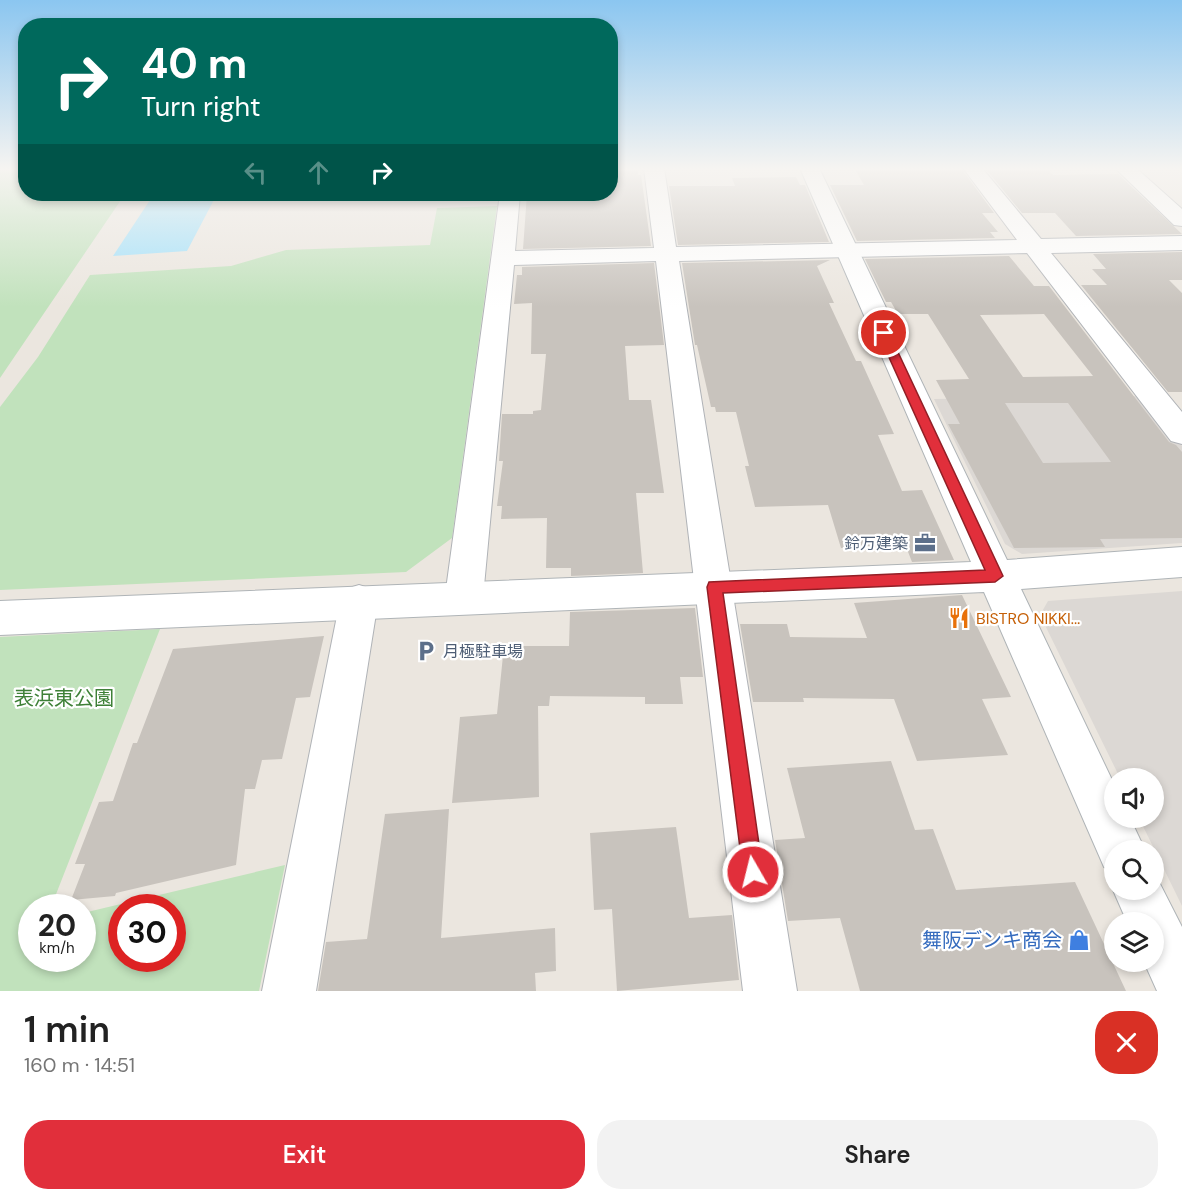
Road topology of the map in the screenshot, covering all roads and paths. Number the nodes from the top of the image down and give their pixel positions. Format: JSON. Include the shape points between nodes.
{"nodes":[{"id":1,"x":508,"y":214,"type":"edge"},
{"id":2,"x":660,"y":214,"type":"edge"},
{"id":3,"x":829,"y":214,"type":"edge"},
{"id":4,"x":1008,"y":214,"type":"edge"},
{"id":5,"x":1182,"y":243,"type":"edge"},
{"id":6,"x":1033,"y":246,"type":"junction"},
{"id":7,"x":846,"y":250,"type":"junction"},
{"id":8,"x":666,"y":254,"type":"junction"},
{"id":9,"x":503,"y":258,"type":"junction"},
{"id":10,"x":1182,"y":433,"type":"edge"},
{"id":11,"x":1182,"y":562,"type":"edge"},
{"id":12,"x":995,"y":576,"type":"junction"},
{"id":13,"x":714,"y":587,"type":"junction"},
{"id":14,"x":464,"y":597,"type":"junction"},
{"id":15,"x":359,"y":601,"type":"junction"},
{"id":16,"x":0,"y":618,"type":"edge"},
{"id":17,"x":1115,"y":840,"type":"edge"},
{"id":18,"x":1143,"y":900,"type":"edge"},
{"id":19,"x":1182,"y":985,"type":"edge"},
{"id":20,"x":289,"y":991,"type":"edge"},
{"id":21,"x":770,"y":991,"type":"edge"}],
"edges":[{"from":1,"to":9,"type":"street"},
{"from":2,"to":8,"type":"street"},
{"from":3,"to":7,"type":"street"},
{"from":4,"to":6,"type":"street"},
{"from":5,"to":6,"type":"street"},
{"from":6,"to":7,"type":"street"},
{"from":6,"to":10,"type":"street"},
{"from":7,"to":8,"type":"street"},
{"from":7,"to":12,"type":"street"},
{"from":8,"to":9,"type":"street"},
{"from":8,"to":13,"type":"street"},
{"from":9,"to":14,"type":"street"},
{"from":11,"to":12,"type":"street"},
{"from":12,"to":13,"type":"street"},
{"from":12,"to":17,"type":"street"},
{"from":13,"to":14,"type":"street"},
{"from":13,"to":21,"type":"street"},
{"from":14,"to":15,"type":"street"},
{"from":15,"to":16,"type":"street"},
{"from":15,"to":20,"type":"street"},
{"from":18,"to":19,"type":"street"}]}
